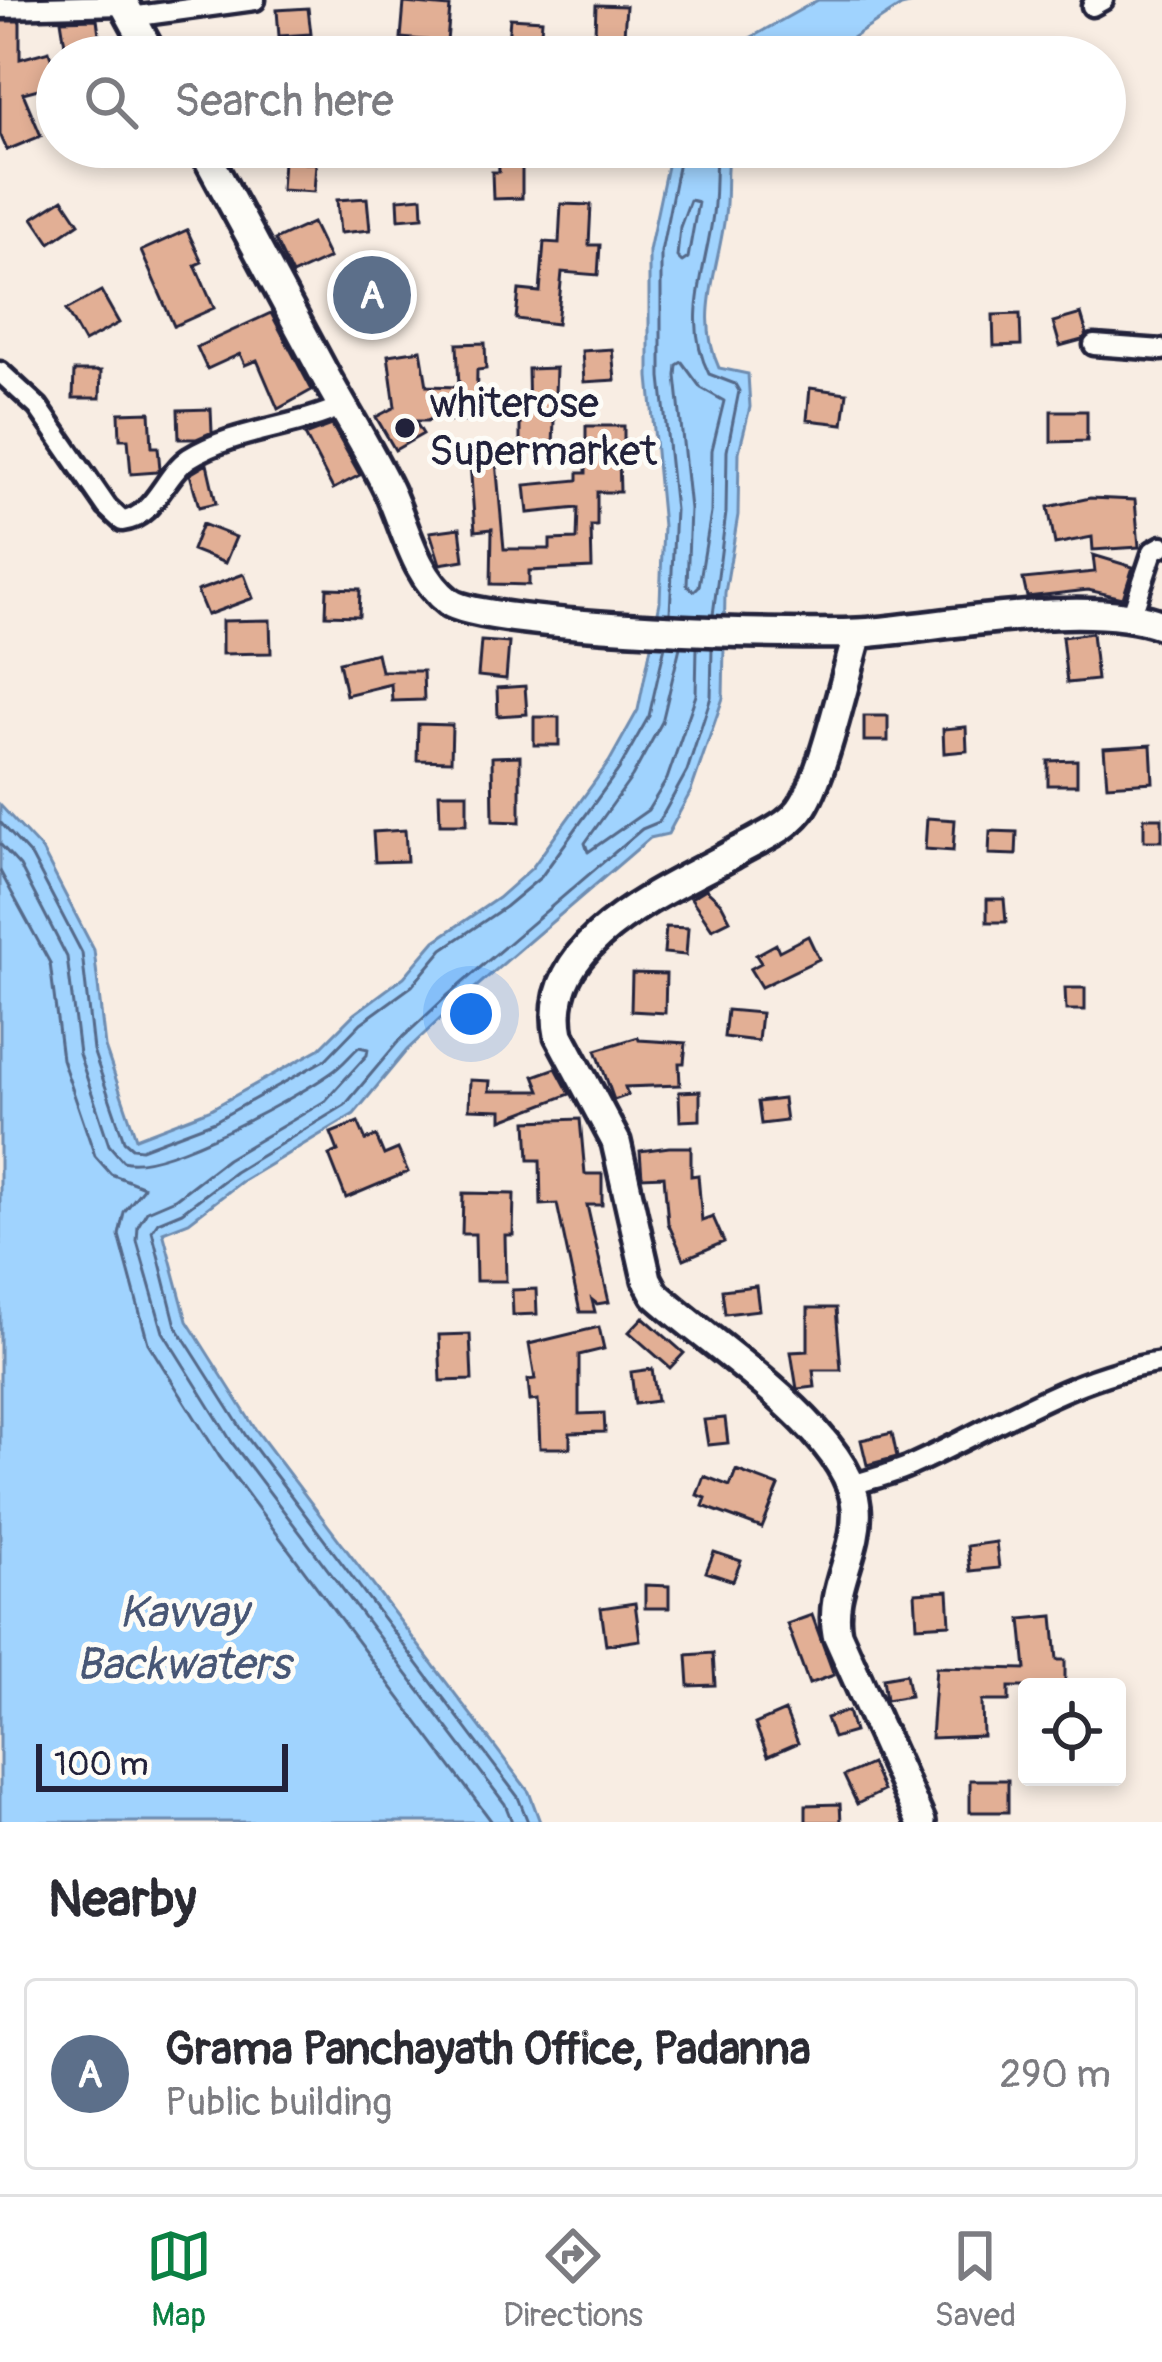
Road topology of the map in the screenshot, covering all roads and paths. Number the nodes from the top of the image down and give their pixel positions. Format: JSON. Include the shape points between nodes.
{"nodes":[{"id":1,"x":255,"y":0,"type":"edge"},
{"id":2,"x":126,"y":7,"type":"edge"},
{"id":3,"x":0,"y":8,"type":"edge"},
{"id":4,"x":142,"y":36,"type":"edge"},
{"id":5,"x":213,"y":168,"type":"edge"},
{"id":6,"x":1094,"y":345,"type":"dead end"},
{"id":7,"x":1162,"y":350,"type":"edge"},
{"id":8,"x":0,"y":373,"type":"edge"},
{"id":9,"x":342,"y":406,"type":"junction"},
{"id":10,"x":1162,"y":547,"type":"edge"},
{"id":11,"x":1132,"y":614,"type":"junction"},
{"id":12,"x":1162,"y":625,"type":"edge"},
{"id":13,"x":858,"y":634,"type":"junction"},
{"id":14,"x":1162,"y":1362,"type":"edge"},
{"id":15,"x":850,"y":1486,"type":"junction"},
{"id":16,"x":922,"y":1822,"type":"edge"}],
"edges":[{"from":1,"to":2,"type":"street"},
{"from":2,"to":3,"type":"street"},
{"from":2,"to":4,"type":"main road"},
{"from":5,"to":9,"type":"main road"},
{"from":6,"to":7,"type":"street"},
{"from":8,"to":9,"type":"street","via":[[38,407],[122,521],[146,510],[191,457]]},
{"from":9,"to":13,"type":"main road","via":[[422,567],[453,606],[552,623]]},
{"from":10,"to":11,"type":"street","via":[[1153,551]]},
{"from":11,"to":12,"type":"main road"},
{"from":11,"to":13,"type":"main road"},
{"from":13,"to":15,"type":"main road","via":[[801,809],[621,915],[585,946],[555,1018],[616,1142],[656,1294],[805,1418]]},
{"from":14,"to":15,"type":"street","via":[[1072,1385],[907,1468]]},
{"from":15,"to":16,"type":"main road","via":[[856,1524],[833,1613],[837,1634]]}]}
